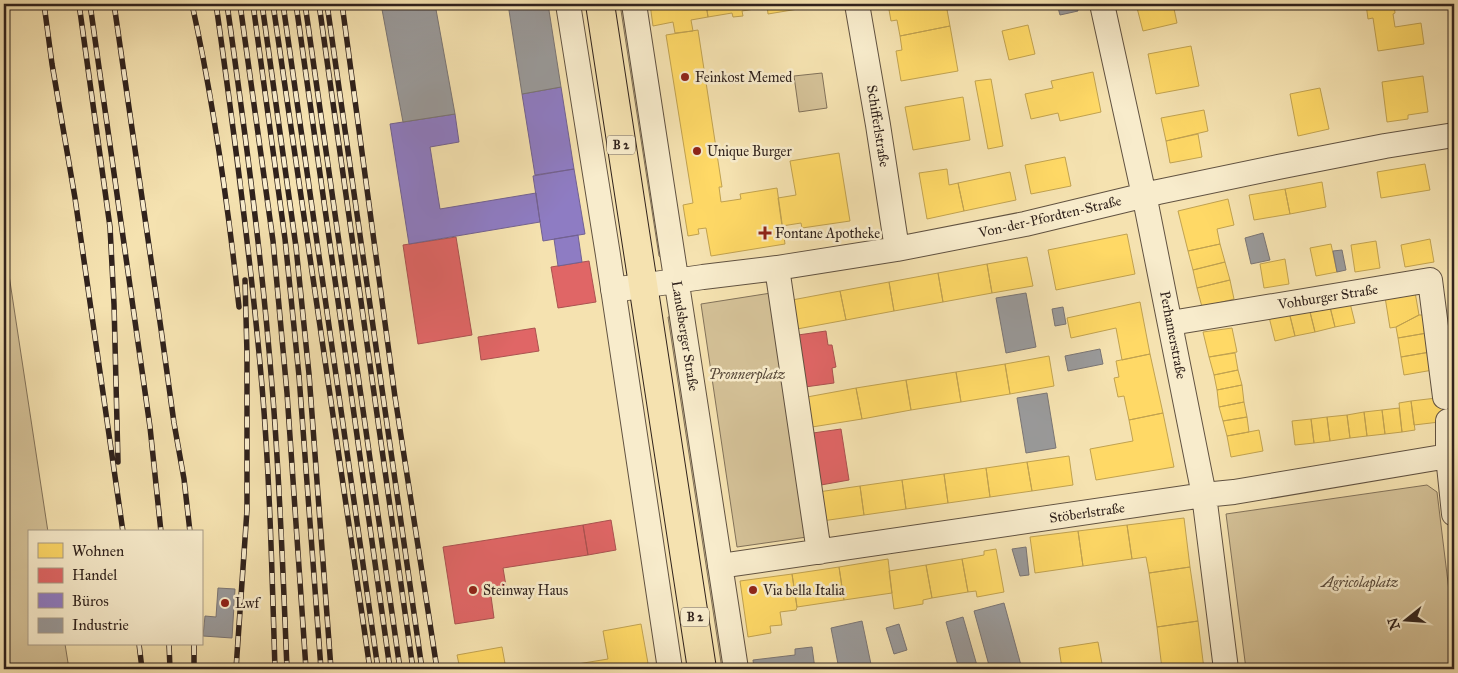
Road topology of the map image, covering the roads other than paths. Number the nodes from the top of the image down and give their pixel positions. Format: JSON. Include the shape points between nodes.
{"nodes":[{"id":1,"x":568,"y":4,"type":"edge"},
{"id":2,"x":600,"y":4,"type":"edge"},
{"id":3,"x":634,"y":4,"type":"edge"},
{"id":4,"x":857,"y":4,"type":"edge"},
{"id":5,"x":1102,"y":4,"type":"edge"},
{"id":6,"x":1454,"y":136,"type":"edge"},
{"id":7,"x":1144,"y":195,"type":"junction"},
{"id":8,"x":897,"y":249,"type":"junction"},
{"id":9,"x":777,"y":268,"type":"junction"},
{"id":10,"x":677,"y":280,"type":"junction"},
{"id":11,"x":643,"y":286,"type":"junction"},
{"id":12,"x":613,"y":290,"type":"junction"},
{"id":13,"x":1171,"y":323,"type":"junction"},
{"id":14,"x":1446,"y":335,"type":"edge"},
{"id":15,"x":1445,"y":397,"type":"dead end"},
{"id":16,"x":1448,"y":421,"type":"dead end"},
{"id":17,"x":1451,"y":456,"type":"edge"},
{"id":18,"x":1204,"y":495,"type":"junction"},
{"id":19,"x":1454,"y":514,"type":"edge"},
{"id":20,"x":819,"y":552,"type":"junction"},
{"id":21,"x":720,"y":566,"type":"junction"},
{"id":22,"x":670,"y":669,"type":"edge"},
{"id":23,"x":702,"y":669,"type":"edge"},
{"id":24,"x":736,"y":669,"type":"edge"},
{"id":25,"x":1226,"y":669,"type":"edge"}],
"edges":[{"from":1,"to":12,"type":"street"},
{"from":2,"to":11,"type":"main road","number":"B 2"},
{"from":3,"to":10,"type":"street","name":"Landsberger Straße"},
{"from":4,"to":8,"type":"street","name":"Schifferlstraße"},
{"from":5,"to":7,"type":"street","name":"Perhamerstraße"},
{"from":6,"to":7,"type":"street","name":"Von-der-Pfordten-Straße","via":[[1375,148]]},
{"from":7,"to":8,"type":"street","name":"Von-der-Pfordten-Straße","via":[[1025,224]]},
{"from":7,"to":13,"type":"street","name":"Perhamerstraße"},
{"from":8,"to":9,"type":"street","name":"Von-der-Pfordten-Straße"},
{"from":9,"to":10,"type":"street","name":"Von-der-Pfordten-Straße"},
{"from":9,"to":20,"type":"street"},
{"from":10,"to":11,"type":"street","name":"Von-der-Pfordten-Straße"},
{"from":10,"to":21,"type":"street","name":"Landsberger Straße"},
{"from":11,"to":12,"type":"street"},
{"from":11,"to":23,"type":"main road","number":"B 2"},
{"from":12,"to":22,"type":"street"},
{"from":13,"to":14,"type":"street","name":"Vohburger Straße","via":[[1430,280]]},
{"from":13,"to":18,"type":"street","name":"Perhamerstraße"},
{"from":14,"to":15,"type":"street","name":"Vohburger Straße"},
{"from":16,"to":17,"type":"street"},
{"from":17,"to":18,"type":"street","name":"Stöberlstraße"},
{"from":17,"to":19,"type":"street"},
{"from":18,"to":20,"type":"street","name":"Stöberlstraße"},
{"from":18,"to":25,"type":"street","name":"Perhamerstraße"},
{"from":20,"to":21,"type":"street","name":"Stöberlstraße"},
{"from":21,"to":24,"type":"street","name":"Landsberger Straße"}]}
